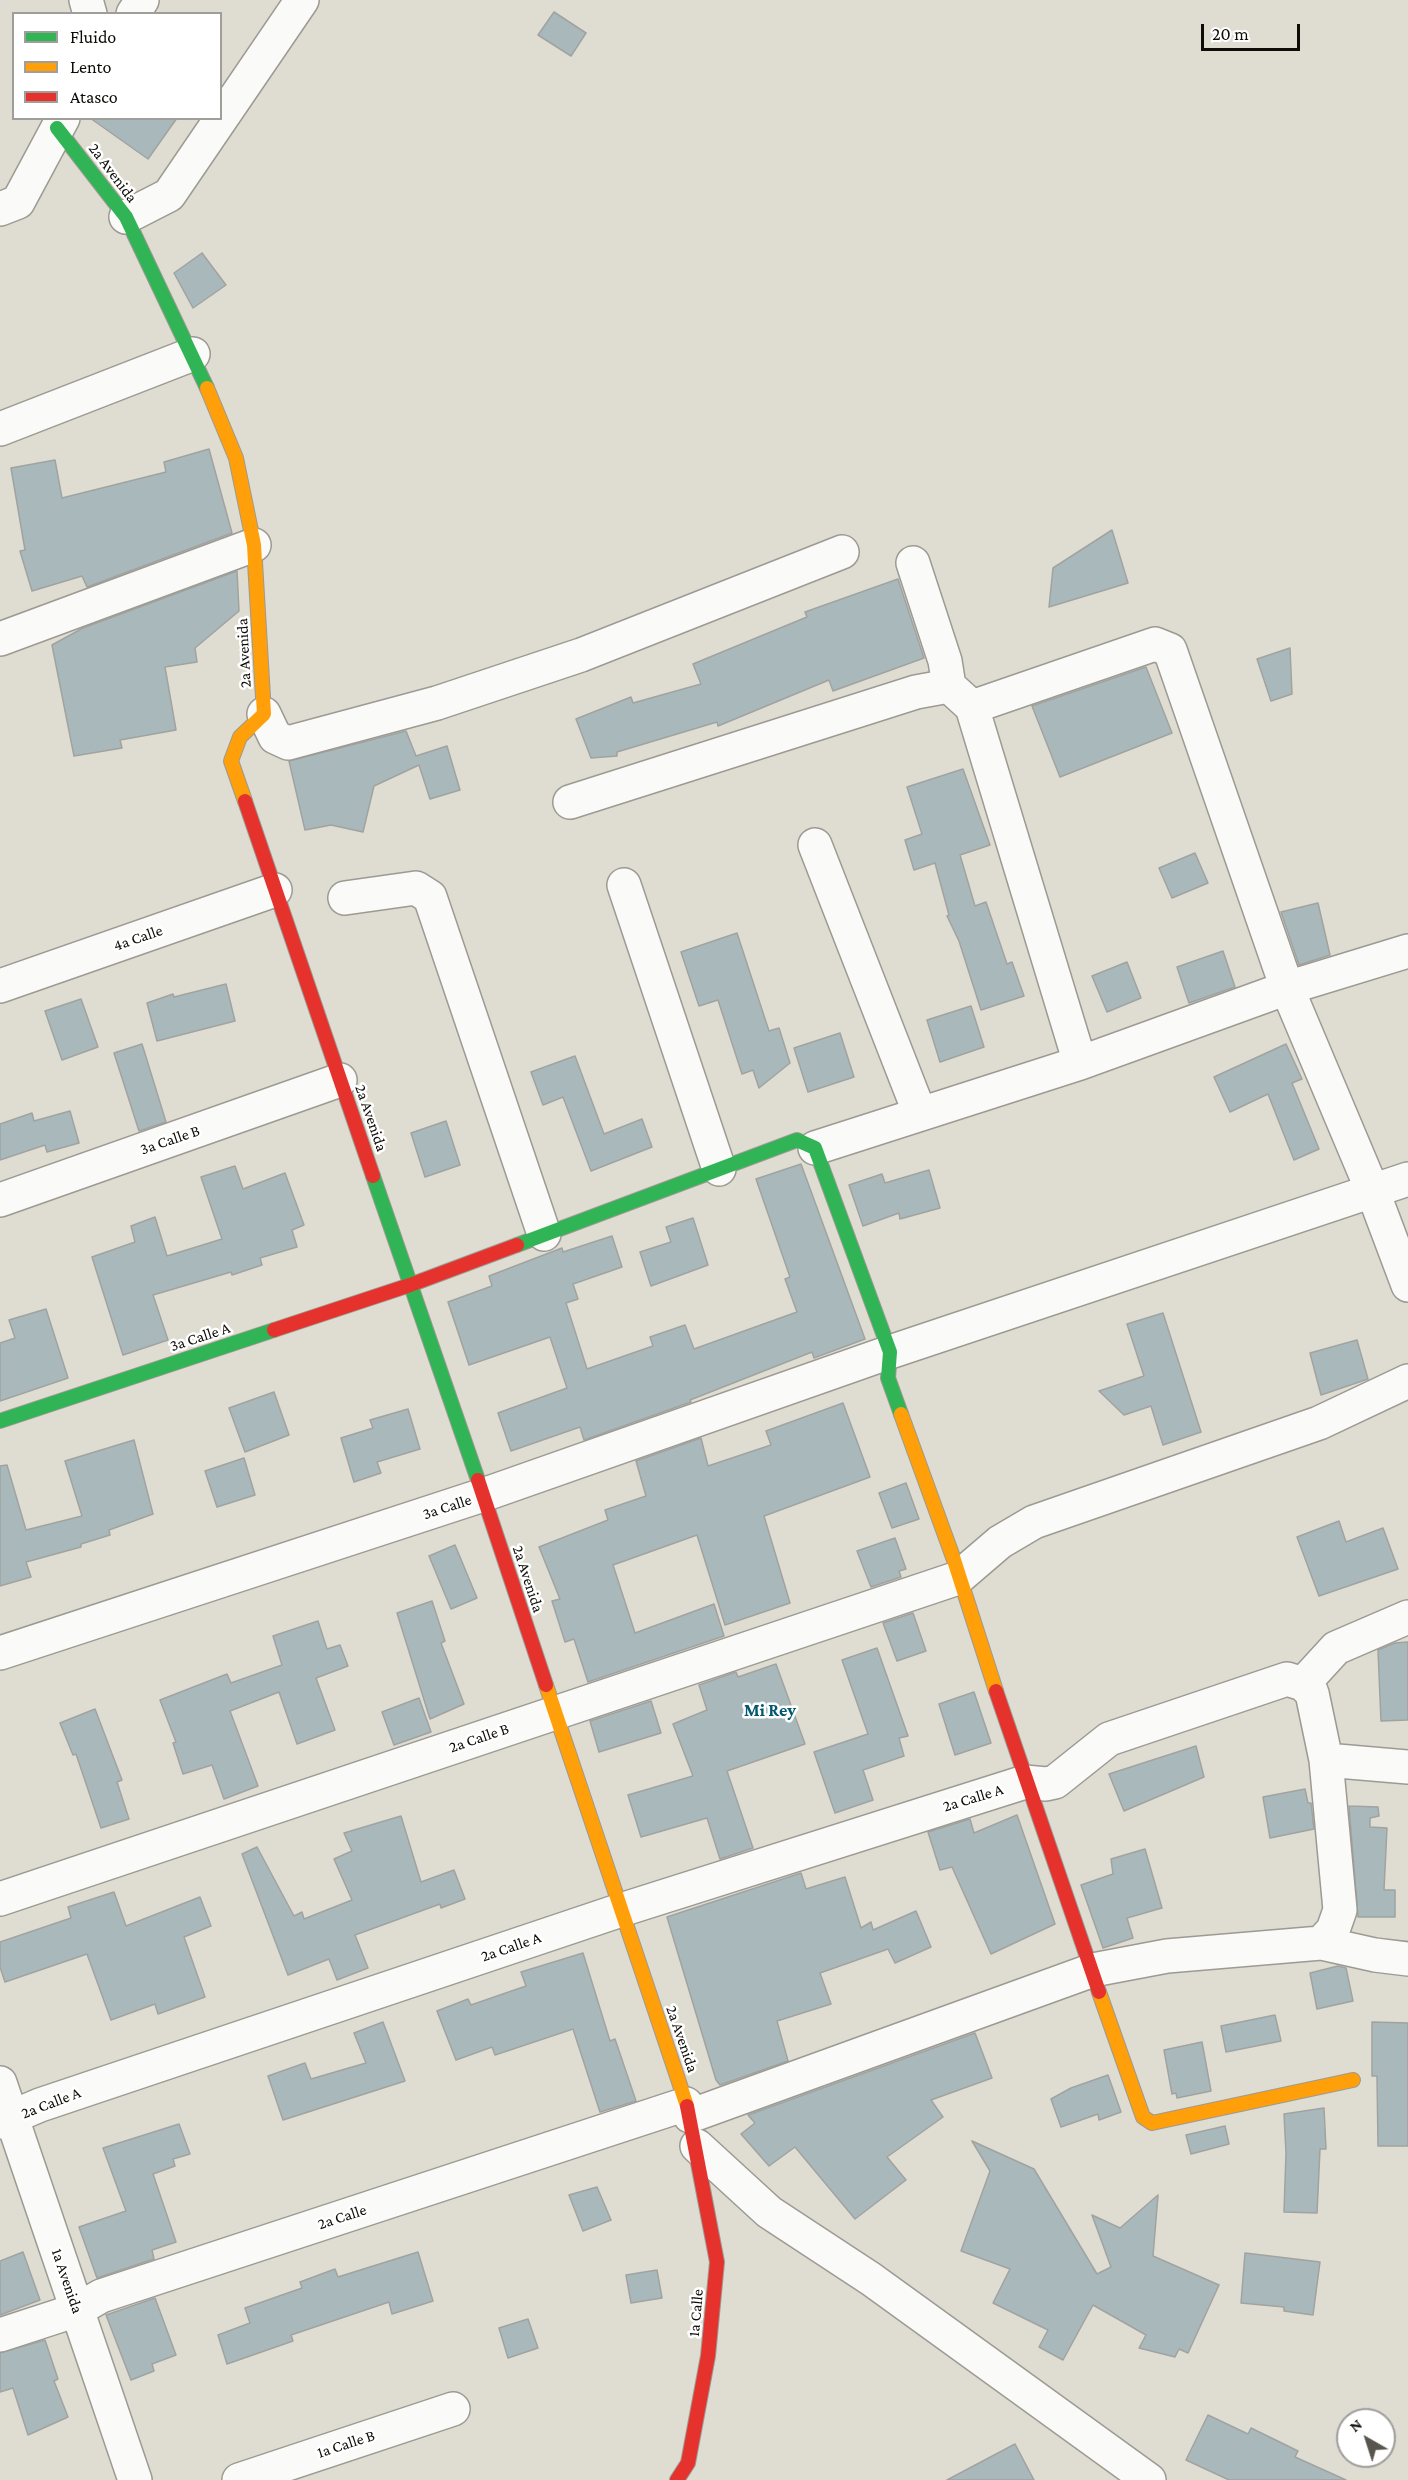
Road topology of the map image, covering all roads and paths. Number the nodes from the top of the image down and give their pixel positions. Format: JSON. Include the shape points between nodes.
{"nodes":[{"id":1,"x":302,"y":0,"type":"edge"},
{"id":2,"x":222,"y":117,"type":"edge"},
{"id":3,"x":220,"y":120,"type":"edge"},
{"id":4,"x":60,"y":123,"type":"edge"},
{"id":5,"x":0,"y":209,"type":"edge"},
{"id":6,"x":126,"y":217,"type":"junction"},
{"id":7,"x":193,"y":354,"type":"junction"},
{"id":8,"x":0,"y":429,"type":"edge"},
{"id":9,"x":254,"y":545,"type":"junction"},
{"id":10,"x":842,"y":552,"type":"dead end"},
{"id":11,"x":914,"y":563,"type":"dead end"},
{"id":12,"x":0,"y":639,"type":"edge"},
{"id":13,"x":949,"y":686,"type":"junction"},
{"id":14,"x":972,"y":707,"type":"junction"},
{"id":15,"x":264,"y":714,"type":"junction"},
{"id":16,"x":570,"y":802,"type":"dead end"},
{"id":17,"x":815,"y":845,"type":"dead end"},
{"id":18,"x":624,"y":885,"type":"dead end"},
{"id":19,"x":275,"y":890,"type":"junction"},
{"id":20,"x":345,"y":898,"type":"dead end"},
{"id":21,"x":1408,"y":951,"type":"edge"},
{"id":22,"x":0,"y":986,"type":"edge"},
{"id":23,"x":1287,"y":988,"type":"junction"},
{"id":24,"x":1080,"y":1063,"type":"junction"},
{"id":25,"x":340,"y":1080,"type":"junction"},
{"id":26,"x":920,"y":1114,"type":"junction"},
{"id":27,"x":814,"y":1148,"type":"junction"},
{"id":28,"x":719,"y":1169,"type":"junction"},
{"id":29,"x":1408,"y":1179,"type":"edge"},
{"id":30,"x":1373,"y":1192,"type":"junction"},
{"id":31,"x":0,"y":1200,"type":"edge"},
{"id":32,"x":544,"y":1234,"type":"junction"},
{"id":33,"x":410,"y":1284,"type":"junction"},
{"id":34,"x":1408,"y":1285,"type":"edge"},
{"id":35,"x":890,"y":1352,"type":"junction"},
{"id":36,"x":1408,"y":1381,"type":"edge"},
{"id":37,"x":0,"y":1421,"type":"edge"},
{"id":38,"x":483,"y":1495,"type":"junction"},
{"id":39,"x":958,"y":1578,"type":"junction"},
{"id":40,"x":1408,"y":1617,"type":"edge"},
{"id":41,"x":0,"y":1653,"type":"edge"},
{"id":42,"x":1303,"y":1684,"type":"junction"},
{"id":43,"x":555,"y":1713,"type":"junction"},
{"id":44,"x":1326,"y":1760,"type":"junction"},
{"id":45,"x":1408,"y":1767,"type":"edge"},
{"id":46,"x":1025,"y":1782,"type":"junction"},
{"id":47,"x":0,"y":1899,"type":"edge"},
{"id":48,"x":621,"y":1910,"type":"junction"},
{"id":49,"x":1322,"y":1943,"type":"junction"},
{"id":50,"x":1408,"y":1959,"type":"edge"},
{"id":51,"x":1094,"y":1970,"type":"junction"},
{"id":52,"x":1353,"y":2080,"type":"dead end"},
{"id":53,"x":0,"y":2083,"type":"edge"},
{"id":54,"x":6,"y":2120,"type":"edge"},
{"id":55,"x":691,"y":2122,"type":"junction"},
{"id":56,"x":77,"y":2310,"type":"junction"},
{"id":57,"x":0,"y":2336,"type":"edge"},
{"id":58,"x":453,"y":2409,"type":"dead end"},
{"id":59,"x":1142,"y":2478,"type":"edge"},
{"id":60,"x":135,"y":2480,"type":"edge"},
{"id":61,"x":239,"y":2480,"type":"edge"},
{"id":62,"x":678,"y":2480,"type":"edge"}],
"edges":[{"from":1,"to":2,"type":"street"},
{"from":3,"to":6,"type":"street","via":[[169,195]]},
{"from":4,"to":5,"type":"street","via":[[18,202]]},
{"from":4,"to":6,"type":"street","name":"2a Avenida"},
{"from":6,"to":7,"type":"street","name":"2a Avenida"},
{"from":7,"to":8,"type":"street"},
{"from":7,"to":9,"type":"street","name":"2a Avenida","via":[[236,458]]},
{"from":9,"to":12,"type":"street"},
{"from":9,"to":15,"type":"street","name":"2a Avenida"},
{"from":10,"to":15,"type":"street","via":[[581,655],[437,703],[288,743],[275,737]]},
{"from":11,"to":13,"type":"street"},
{"from":13,"to":14,"type":"street"},
{"from":13,"to":16,"type":"street","via":[[916,692]]},
{"from":14,"to":23,"type":"street","via":[[1155,644],[1170,650]]},
{"from":14,"to":24,"type":"street"},
{"from":15,"to":19,"type":"street","name":"2a Avenida","via":[[240,737],[231,761]]},
{"from":17,"to":26,"type":"street"},
{"from":18,"to":28,"type":"street"},
{"from":19,"to":22,"type":"street","name":"4a Calle"},
{"from":19,"to":25,"type":"street","name":"2a Avenida"},
{"from":20,"to":32,"type":"street","via":[[416,888],[430,897]]},
{"from":21,"to":23,"type":"street"},
{"from":23,"to":24,"type":"street"},
{"from":23,"to":30,"type":"street"},
{"from":24,"to":26,"type":"street"},
{"from":25,"to":31,"type":"street","name":"3a Calle B"},
{"from":25,"to":33,"type":"street","name":"2a Avenida"},
{"from":26,"to":27,"type":"street"},
{"from":27,"to":28,"type":"street","name":"3a Calle A","via":[[796,1140]]},
{"from":27,"to":35,"type":"street"},
{"from":28,"to":32,"type":"street","name":"3a Calle A"},
{"from":29,"to":30,"type":"street","name":"3a Calle"},
{"from":30,"to":34,"type":"street"},
{"from":30,"to":35,"type":"street","name":"3a Calle"},
{"from":32,"to":33,"type":"street","name":"3a Calle A"},
{"from":33,"to":37,"type":"street","name":"3a Calle A"},
{"from":33,"to":38,"type":"street","name":"2a Avenida"},
{"from":35,"to":38,"type":"street","name":"3a Calle"},
{"from":35,"to":39,"type":"street","via":[[888,1378]]},
{"from":36,"to":39,"type":"street","via":[[1318,1423],[1034,1522],[1000,1542]]},
{"from":38,"to":41,"type":"street","name":"3a Calle"},
{"from":38,"to":43,"type":"street","name":"2a Avenida"},
{"from":39,"to":43,"type":"street","name":"2a Calle B"},
{"from":39,"to":46,"type":"street"},
{"from":40,"to":42,"type":"street","via":[[1336,1648]]},
{"from":42,"to":44,"type":"street","via":[[1311,1693],[1317,1712]]},
{"from":42,"to":46,"type":"street","name":"2a Calle A","via":[[1287,1679],[1109,1739],[1055,1782]]},
{"from":43,"to":47,"type":"street","name":"2a Calle B"},
{"from":43,"to":48,"type":"street","name":"2a Avenida"},
{"from":44,"to":45,"type":"street"},
{"from":44,"to":49,"type":"street","via":[[1340,1910]]},
{"from":46,"to":48,"type":"street","name":"2a Calle A"},
{"from":46,"to":51,"type":"street"},
{"from":48,"to":54,"type":"street","name":"2a Calle A","via":[[40,2105]]},
{"from":48,"to":55,"type":"street","name":"2a Avenida"},
{"from":49,"to":50,"type":"street","name":"2a Calle"},
{"from":49,"to":51,"type":"street","name":"2a Calle","via":[[1167,1956]]},
{"from":51,"to":52,"type":"street","via":[[1143,2117],[1152,2123]]},
{"from":51,"to":55,"type":"street","name":"2a Calle"},
{"from":53,"to":54,"type":"street","name":"1a Avenida"},
{"from":54,"to":56,"type":"street","name":"1a Avenida"},
{"from":55,"to":56,"type":"street","name":"2a Calle","via":[[101,2296]]},
{"from":55,"to":59,"type":"street","via":[[770,2212],[871,2278]]},
{"from":55,"to":62,"type":"street","name":"1a Calle","via":[[717,2262],[708,2356],[687,2463]]},
{"from":56,"to":57,"type":"street","name":"2a Calle"},
{"from":56,"to":60,"type":"street","name":"1a Avenida"},
{"from":58,"to":61,"type":"street","name":"1a Calle B"}]}
